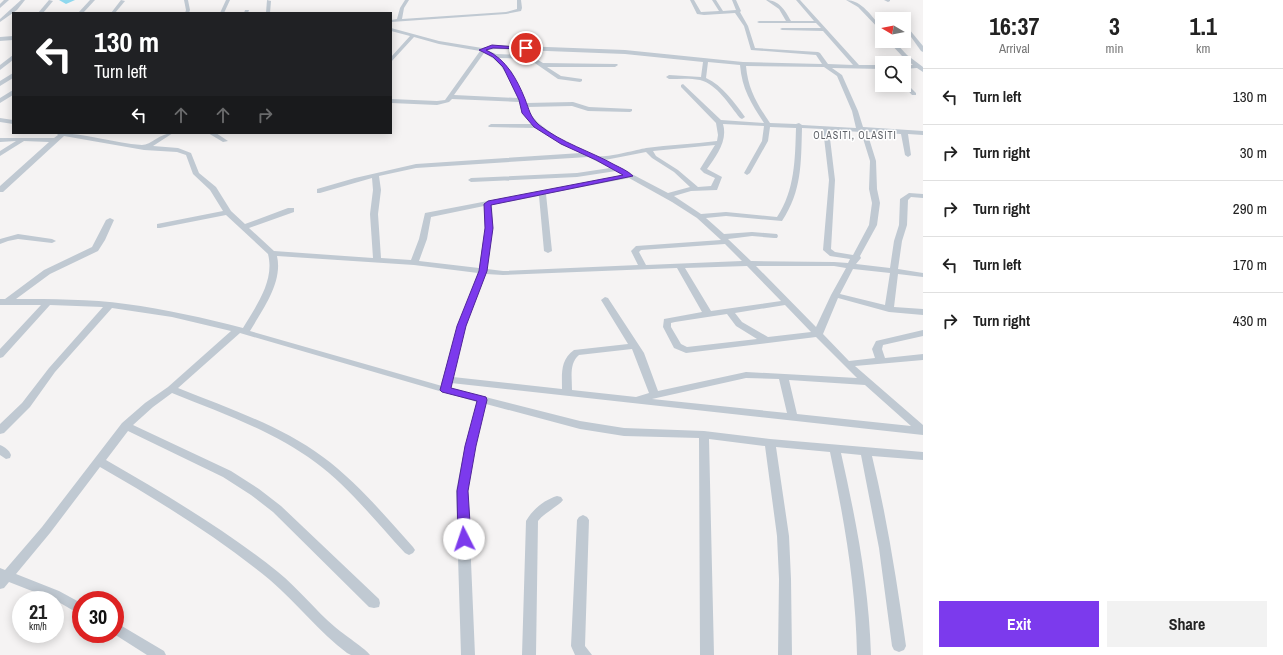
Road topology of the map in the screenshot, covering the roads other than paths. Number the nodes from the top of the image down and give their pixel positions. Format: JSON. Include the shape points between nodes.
{"nodes":[{"id":1,"x":7,"y":0,"type":"edge"},
{"id":2,"x":23,"y":0,"type":"edge"},
{"id":3,"x":93,"y":0,"type":"edge"},
{"id":4,"x":186,"y":0,"type":"edge"},
{"id":5,"x":228,"y":0,"type":"edge"},
{"id":6,"x":407,"y":0,"type":"edge"},
{"id":7,"x":519,"y":0,"type":"edge"},
{"id":8,"x":692,"y":0,"type":"edge"},
{"id":9,"x":714,"y":0,"type":"edge"},
{"id":10,"x":734,"y":0,"type":"edge"},
{"id":11,"x":768,"y":0,"type":"edge"},
{"id":12,"x":798,"y":0,"type":"edge"},
{"id":13,"x":848,"y":0,"type":"edge"},
{"id":14,"x":52,"y":1,"type":"dead end"},
{"id":15,"x":123,"y":1,"type":"dead end"},
{"id":16,"x":269,"y":1,"type":"edge"},
{"id":17,"x":0,"y":7,"type":"edge"},
{"id":18,"x":41,"y":12,"type":"edge"},
{"id":19,"x":81,"y":12,"type":"edge"},
{"id":20,"x":114,"y":12,"type":"edge"},
{"id":21,"x":187,"y":12,"type":"edge"},
{"id":22,"x":222,"y":12,"type":"edge"},
{"id":23,"x":268,"y":12,"type":"edge"},
{"id":24,"x":737,"y":12,"type":"junction"},
{"id":25,"x":722,"y":13,"type":"junction"},
{"id":26,"x":400,"y":20,"type":"junction"},
{"id":27,"x":0,"y":21,"type":"edge"},
{"id":28,"x":392,"y":21,"type":"edge"},
{"id":29,"x":759,"y":22,"type":"dead end"},
{"id":30,"x":789,"y":22,"type":"junction"},
{"id":31,"x":818,"y":22,"type":"junction"},
{"id":32,"x":875,"y":23,"type":"edge"},
{"id":33,"x":782,"y":28,"type":"dead end"},
{"id":34,"x":392,"y":29,"type":"edge"},
{"id":35,"x":826,"y":30,"type":"junction"},
{"id":36,"x":911,"y":34,"type":"edge"},
{"id":37,"x":413,"y":35,"type":"junction"},
{"id":38,"x":12,"y":38,"type":"edge"},
{"id":39,"x":0,"y":39,"type":"edge"},
{"id":40,"x":899,"y":48,"type":"edge"},
{"id":41,"x":482,"y":50,"type":"junction"},
{"id":42,"x":923,"y":50,"type":"edge"},
{"id":43,"x":495,"y":56,"type":"junction"},
{"id":44,"x":12,"y":58,"type":"edge"},
{"id":45,"x":392,"y":59,"type":"edge"},
{"id":46,"x":748,"y":59,"type":"dead end"},
{"id":47,"x":706,"y":60,"type":"junction"},
{"id":48,"x":825,"y":63,"type":"junction"},
{"id":49,"x":743,"y":64,"type":"junction"},
{"id":50,"x":543,"y":65,"type":"junction"},
{"id":51,"x":615,"y":65,"type":"dead end"},
{"id":52,"x":920,"y":66,"type":"edge"},
{"id":53,"x":858,"y":67,"type":"junction"},
{"id":54,"x":875,"y":67,"type":"edge"},
{"id":55,"x":0,"y":68,"type":"edge"},
{"id":56,"x":12,"y":76,"type":"edge"},
{"id":57,"x":669,"y":77,"type":"dead end"},
{"id":58,"x":703,"y":79,"type":"junction"},
{"id":59,"x":580,"y":80,"type":"dead end"},
{"id":60,"x":0,"y":84,"type":"edge"},
{"id":61,"x":683,"y":86,"type":"dead end"},
{"id":62,"x":911,"y":91,"type":"edge"},
{"id":63,"x":12,"y":93,"type":"edge"},
{"id":64,"x":914,"y":94,"type":"dead end"},
{"id":65,"x":452,"y":97,"type":"junction"},
{"id":66,"x":0,"y":100,"type":"edge"},
{"id":67,"x":392,"y":101,"type":"edge"},
{"id":68,"x":523,"y":102,"type":"junction"},
{"id":69,"x":630,"y":110,"type":"dead end"},
{"id":70,"x":742,"y":116,"type":"dead end"},
{"id":71,"x":0,"y":120,"type":"edge"},
{"id":72,"x":12,"y":122,"type":"edge"},
{"id":73,"x":719,"y":122,"type":"junction"},
{"id":74,"x":767,"y":123,"type":"junction"},
{"id":75,"x":799,"y":125,"type":"junction"},
{"id":76,"x":491,"y":126,"type":"dead end"},
{"id":77,"x":537,"y":126,"type":"junction"},
{"id":78,"x":826,"y":127,"type":"junction"},
{"id":79,"x":862,"y":129,"type":"junction"},
{"id":80,"x":904,"y":132,"type":"junction"},
{"id":81,"x":923,"y":133,"type":"edge"},
{"id":82,"x":168,"y":134,"type":"edge"},
{"id":83,"x":213,"y":134,"type":"edge"},
{"id":84,"x":60,"y":135,"type":"edge"},
{"id":85,"x":23,"y":139,"type":"junction"},
{"id":86,"x":0,"y":140,"type":"edge"},
{"id":87,"x":225,"y":140,"type":"dead end"},
{"id":88,"x":719,"y":143,"type":"junction"},
{"id":89,"x":144,"y":148,"type":"junction"},
{"id":90,"x":648,"y":150,"type":"junction"},
{"id":91,"x":0,"y":154,"type":"edge"},
{"id":92,"x":590,"y":155,"type":"junction"},
{"id":93,"x":908,"y":155,"type":"dead end"},
{"id":94,"x":598,"y":158,"type":"junction"},
{"id":95,"x":618,"y":169,"type":"junction"},
{"id":96,"x":747,"y":173,"type":"dead end"},
{"id":97,"x":375,"y":176,"type":"junction"},
{"id":98,"x":630,"y":176,"type":"junction"},
{"id":99,"x":471,"y":180,"type":"dead end"},
{"id":100,"x":695,"y":188,"type":"junction"},
{"id":101,"x":0,"y":190,"type":"edge"},
{"id":102,"x":320,"y":191,"type":"dead end"},
{"id":103,"x":542,"y":192,"type":"junction"},
{"id":104,"x":667,"y":196,"type":"junction"},
{"id":105,"x":923,"y":196,"type":"edge"},
{"id":106,"x":488,"y":204,"type":"junction"},
{"id":107,"x":291,"y":210,"type":"dead end"},
{"id":108,"x":228,"y":212,"type":"junction"},
{"id":109,"x":700,"y":216,"type":"junction"},
{"id":110,"x":110,"y":220,"type":"dead end"},
{"id":111,"x":160,"y":226,"type":"dead end"},
{"id":112,"x":244,"y":227,"type":"junction"},
{"id":113,"x":774,"y":236,"type":"dead end"},
{"id":114,"x":724,"y":239,"type":"junction"},
{"id":115,"x":52,"y":241,"type":"dead end"},
{"id":116,"x":0,"y":242,"type":"edge"},
{"id":117,"x":548,"y":251,"type":"dead end"},
{"id":118,"x":272,"y":253,"type":"junction"},
{"id":119,"x":857,"y":258,"type":"junction"},
{"id":120,"x":377,"y":261,"type":"junction"},
{"id":121,"x":414,"y":263,"type":"junction"},
{"id":122,"x":749,"y":263,"type":"junction"},
{"id":123,"x":679,"y":265,"type":"junction"},
{"id":124,"x":643,"y":267,"type":"junction"},
{"id":125,"x":851,"y":267,"type":"junction"},
{"id":126,"x":483,"y":271,"type":"junction"},
{"id":127,"x":894,"y":273,"type":"junction"},
{"id":128,"x":923,"y":275,"type":"edge"},
{"id":129,"x":835,"y":295,"type":"junction"},
{"id":130,"x":605,"y":300,"type":"dead end"},
{"id":131,"x":4,"y":302,"type":"edge"},
{"id":132,"x":48,"y":302,"type":"junction"},
{"id":133,"x":788,"y":302,"type":"junction"},
{"id":134,"x":110,"y":305,"type":"junction"},
{"id":135,"x":889,"y":309,"type":"junction"},
{"id":136,"x":729,"y":311,"type":"junction"},
{"id":137,"x":923,"y":312,"type":"edge"},
{"id":138,"x":708,"y":314,"type":"junction"},
{"id":139,"x":242,"y":331,"type":"junction"},
{"id":140,"x":923,"y":333,"type":"edge"},
{"id":141,"x":818,"y":334,"type":"junction"},
{"id":142,"x":768,"y":341,"type":"junction"},
{"id":143,"x":635,"y":346,"type":"junction"},
{"id":144,"x":0,"y":355,"type":"edge"},
{"id":145,"x":923,"y":357,"type":"edge"},
{"id":146,"x":881,"y":361,"type":"junction"},
{"id":147,"x":847,"y":364,"type":"junction"},
{"id":148,"x":783,"y":376,"type":"junction"},
{"id":149,"x":868,"y":382,"type":"junction"},
{"id":150,"x":446,"y":385,"type":"junction"},
{"id":151,"x":171,"y":389,"type":"junction"},
{"id":152,"x":567,"y":392,"type":"junction"},
{"id":153,"x":654,"y":394,"type":"junction"},
{"id":154,"x":634,"y":399,"type":"junction"},
{"id":155,"x":482,"y":400,"type":"junction"},
{"id":156,"x":793,"y":417,"type":"junction"},
{"id":157,"x":126,"y":426,"type":"junction"},
{"id":158,"x":0,"y":430,"type":"edge"},
{"id":159,"x":923,"y":431,"type":"edge"},
{"id":160,"x":704,"y":435,"type":"junction"},
{"id":161,"x":770,"y":444,"type":"junction"},
{"id":162,"x":835,"y":450,"type":"junction"},
{"id":163,"x":866,"y":452,"type":"junction"},
{"id":164,"x":923,"y":456,"type":"edge"},
{"id":165,"x":98,"y":461,"type":"junction"},
{"id":166,"x":557,"y":500,"type":"dead end"},
{"id":167,"x":583,"y":520,"type":"dead end"},
{"id":168,"x":409,"y":550,"type":"dead end"},
{"id":169,"x":3,"y":578,"type":"edge"},
{"id":170,"x":374,"y":603,"type":"dead end"},
{"id":171,"x":72,"y":604,"type":"edge"},
{"id":172,"x":124,"y":634,"type":"edge"},
{"id":173,"x":899,"y":646,"type":"dead end"},
{"id":174,"x":159,"y":655,"type":"edge"},
{"id":175,"x":363,"y":655,"type":"edge"},
{"id":176,"x":468,"y":655,"type":"edge"},
{"id":177,"x":530,"y":655,"type":"edge"},
{"id":178,"x":585,"y":655,"type":"edge"},
{"id":179,"x":707,"y":655,"type":"edge"},
{"id":180,"x":785,"y":655,"type":"edge"},
{"id":181,"x":864,"y":655,"type":"edge"}],
"edges":[{"from":1,"to":17,"type":"street"},
{"from":2,"to":27,"type":"street"},
{"from":3,"to":19,"type":"street"},
{"from":4,"to":21,"type":"street"},
{"from":5,"to":22,"type":"street"},
{"from":6,"to":26,"type":"street","via":[[402,8]]},
{"from":7,"to":26,"type":"street","via":[[520,8],[515,12],[461,18]]},
{"from":8,"to":25,"type":"street","via":[[700,14]]},
{"from":9,"to":25,"type":"street"},
{"from":10,"to":24,"type":"street","via":[[740,10]]},
{"from":11,"to":30,"type":"street","via":[[781,8]]},
{"from":12,"to":31,"type":"street"},
{"from":13,"to":32,"type":"street","via":[[860,6]]},
{"from":14,"to":18,"type":"street"},
{"from":15,"to":20,"type":"street"},
{"from":16,"to":23,"type":"street"},
{"from":24,"to":25,"type":"street"},
{"from":24,"to":48,"type":"street","via":[[746,26],[753,48],[813,52]]},
{"from":26,"to":28,"type":"street"},
{"from":29,"to":30,"type":"street"},
{"from":30,"to":31,"type":"street"},
{"from":31,"to":35,"type":"street"},
{"from":33,"to":35,"type":"street"},
{"from":34,"to":37,"type":"street"},
{"from":35,"to":53,"type":"street"},
{"from":36,"to":42,"type":"street"},
{"from":37,"to":41,"type":"street"},
{"from":37,"to":45,"type":"street"},
{"from":38,"to":39,"type":"street"},
{"from":40,"to":52,"type":"street"},
{"from":41,"to":43,"type":"street"},
{"from":41,"to":47,"type":"street","via":[[496,46],[607,51]]},
{"from":41,"to":65,"type":"street"},
{"from":43,"to":50,"type":"street","via":[[530,58]]},
{"from":43,"to":68,"type":"street","via":[[509,72]]},
{"from":44,"to":55,"type":"street"},
{"from":46,"to":48,"type":"street"},
{"from":47,"to":49,"type":"street"},
{"from":47,"to":58,"type":"street"},
{"from":48,"to":49,"type":"street"},
{"from":48,"to":53,"type":"street"},
{"from":48,"to":79,"type":"street","via":[[839,75]]},
{"from":49,"to":74,"type":"street","via":[[744,78],[752,101]]},
{"from":50,"to":51,"type":"street"},
{"from":50,"to":59,"type":"street","via":[[562,79]]},
{"from":53,"to":54,"type":"street"},
{"from":56,"to":60,"type":"street"},
{"from":57,"to":58,"type":"street"},
{"from":58,"to":70,"type":"street","via":[[719,90]]},
{"from":61,"to":73,"type":"street"},
{"from":62,"to":64,"type":"street"},
{"from":63,"to":66,"type":"street"},
{"from":65,"to":67,"type":"street","via":[[443,103]]},
{"from":65,"to":68,"type":"street"},
{"from":68,"to":69,"type":"street","via":[[573,104],[588,109]]},
{"from":68,"to":77,"type":"street","via":[[527,117]]},
{"from":71,"to":72,"type":"street"},
{"from":73,"to":74,"type":"street"},
{"from":73,"to":88,"type":"street","via":[[723,134]]},
{"from":74,"to":75,"type":"street"},
{"from":74,"to":96,"type":"street","via":[[765,141]]},
{"from":75,"to":78,"type":"street"},
{"from":75,"to":109,"type":"street","via":[[798,171],[793,191],[784,213],[779,218],[726,214]]},
{"from":76,"to":77,"type":"street"},
{"from":77,"to":92,"type":"street","via":[[563,143]]},
{"from":78,"to":79,"type":"street"},
{"from":78,"to":119,"type":"street","via":[[832,180],[827,250],[833,254]]},
{"from":79,"to":80,"type":"street"},
{"from":79,"to":119,"type":"street","via":[[873,161],[876,203],[873,225]]},
{"from":80,"to":81,"type":"street"},
{"from":80,"to":93,"type":"street"},
{"from":82,"to":89,"type":"street"},
{"from":83,"to":87,"type":"street"},
{"from":84,"to":85,"type":"street"},
{"from":84,"to":89,"type":"street"},
{"from":84,"to":101,"type":"street"},
{"from":85,"to":86,"type":"street"},
{"from":85,"to":91,"type":"street"},
{"from":88,"to":90,"type":"street"},
{"from":88,"to":100,"type":"street","via":[[703,169],[719,176],[715,186]]},
{"from":89,"to":108,"type":"street","via":[[186,152],[191,157],[196,174],[213,189]]},
{"from":90,"to":94,"type":"street"},
{"from":90,"to":100,"type":"street"},
{"from":92,"to":94,"type":"street"},
{"from":92,"to":97,"type":"street","via":[[416,166]]},
{"from":94,"to":95,"type":"street"},
{"from":95,"to":98,"type":"street"},
{"from":95,"to":99,"type":"street","via":[[578,175]]},
{"from":97,"to":102,"type":"street"},
{"from":97,"to":120,"type":"street"},
{"from":98,"to":103,"type":"street"},
{"from":98,"to":104,"type":"street"},
{"from":100,"to":104,"type":"street"},
{"from":103,"to":106,"type":"street"},
{"from":103,"to":117,"type":"street"},
{"from":104,"to":109,"type":"street"},
{"from":105,"to":127,"type":"street","via":[[909,195],[904,199],[903,225]]},
{"from":106,"to":121,"type":"street","via":[[428,215],[422,244]]},
{"from":106,"to":126,"type":"street","via":[[489,228]]},
{"from":107,"to":112,"type":"street"},
{"from":108,"to":111,"type":"street"},
{"from":108,"to":112,"type":"street"},
{"from":109,"to":114,"type":"street"},
{"from":110,"to":131,"type":"street","via":[[95,249],[48,272]]},
{"from":112,"to":118,"type":"street"},
{"from":113,"to":114,"type":"street","via":[[752,234]]},
{"from":114,"to":122,"type":"street"},
{"from":114,"to":124,"type":"street","via":[[639,248],[635,251]]},
{"from":115,"to":116,"type":"street","via":[[14,236]]},
{"from":118,"to":120,"type":"street"},
{"from":118,"to":139,"type":"street","via":[[275,263],[270,285],[258,310]]},
{"from":119,"to":125,"type":"street"},
{"from":120,"to":121,"type":"street"},
{"from":121,"to":126,"type":"street"},
{"from":122,"to":123,"type":"street"},
{"from":122,"to":125,"type":"street"},
{"from":122,"to":133,"type":"street"},
{"from":123,"to":124,"type":"street"},
{"from":123,"to":138,"type":"street"},
{"from":124,"to":126,"type":"street","via":[[511,273]]},
{"from":125,"to":127,"type":"street"},
{"from":125,"to":129,"type":"street"},
{"from":126,"to":150,"type":"street","via":[[464,319]]},
{"from":127,"to":128,"type":"street"},
{"from":127,"to":135,"type":"street"},
{"from":129,"to":135,"type":"street"},
{"from":129,"to":141,"type":"street"},
{"from":130,"to":143,"type":"street"},
{"from":131,"to":132,"type":"street"},
{"from":132,"to":134,"type":"street"},
{"from":132,"to":144,"type":"street"},
{"from":133,"to":136,"type":"street"},
{"from":133,"to":141,"type":"street"},
{"from":134,"to":139,"type":"street","via":[[157,311]]},
{"from":134,"to":158,"type":"street","via":[[52,370],[26,405]]},
{"from":135,"to":137,"type":"street"},
{"from":136,"to":138,"type":"street"},
{"from":136,"to":142,"type":"street","via":[[739,324]]},
{"from":138,"to":142,"type":"street","via":[[667,321],[667,327],[677,346],[693,350]]},
{"from":139,"to":150,"type":"street"},
{"from":139,"to":151,"type":"street"},
{"from":140,"to":146,"type":"street","via":[[879,343],[877,349]]},
{"from":141,"to":142,"type":"street"},
{"from":141,"to":147,"type":"street"},
{"from":143,"to":152,"type":"street","via":[[577,352],[572,355],[568,364]]},
{"from":143,"to":153,"type":"street"},
{"from":145,"to":146,"type":"street"},
{"from":146,"to":147,"type":"street"},
{"from":147,"to":149,"type":"street"},
{"from":148,"to":149,"type":"street"},
{"from":148,"to":153,"type":"street","via":[[746,375]]},
{"from":148,"to":156,"type":"street"},
{"from":149,"to":159,"type":"street"},
{"from":150,"to":152,"type":"street"},
{"from":150,"to":155,"type":"street"},
{"from":151,"to":157,"type":"street"},
{"from":151,"to":168,"type":"street","via":[[252,423],[307,451],[339,477]]},
{"from":152,"to":154,"type":"street"},
{"from":153,"to":154,"type":"street"},
{"from":154,"to":156,"type":"street"},
{"from":155,"to":160,"type":"street","via":[[580,425],[624,432]]},
{"from":155,"to":176,"type":"street","via":[[462,491]]},
{"from":156,"to":159,"type":"street"},
{"from":157,"to":165,"type":"street"},
{"from":157,"to":170,"type":"street","via":[[227,474],[255,492],[277,509]]},
{"from":160,"to":161,"type":"street"},
{"from":160,"to":179,"type":"street"},
{"from":161,"to":162,"type":"street"},
{"from":161,"to":180,"type":"street","via":[[783,536]]},
{"from":162,"to":163,"type":"street"},
{"from":162,"to":181,"type":"street","via":[[852,526],[864,622]]},
{"from":163,"to":164,"type":"street"},
{"from":163,"to":173,"type":"street","via":[[880,508]]},
{"from":165,"to":169,"type":"street"},
{"from":165,"to":175,"type":"street","via":[[212,530],[276,579],[339,638]]},
{"from":166,"to":177,"type":"street","via":[[543,507],[532,521]]},
{"from":167,"to":178,"type":"street","via":[[578,646]]},
{"from":169,"to":171,"type":"street","via":[[55,595]]},
{"from":172,"to":174,"type":"street"}]}
